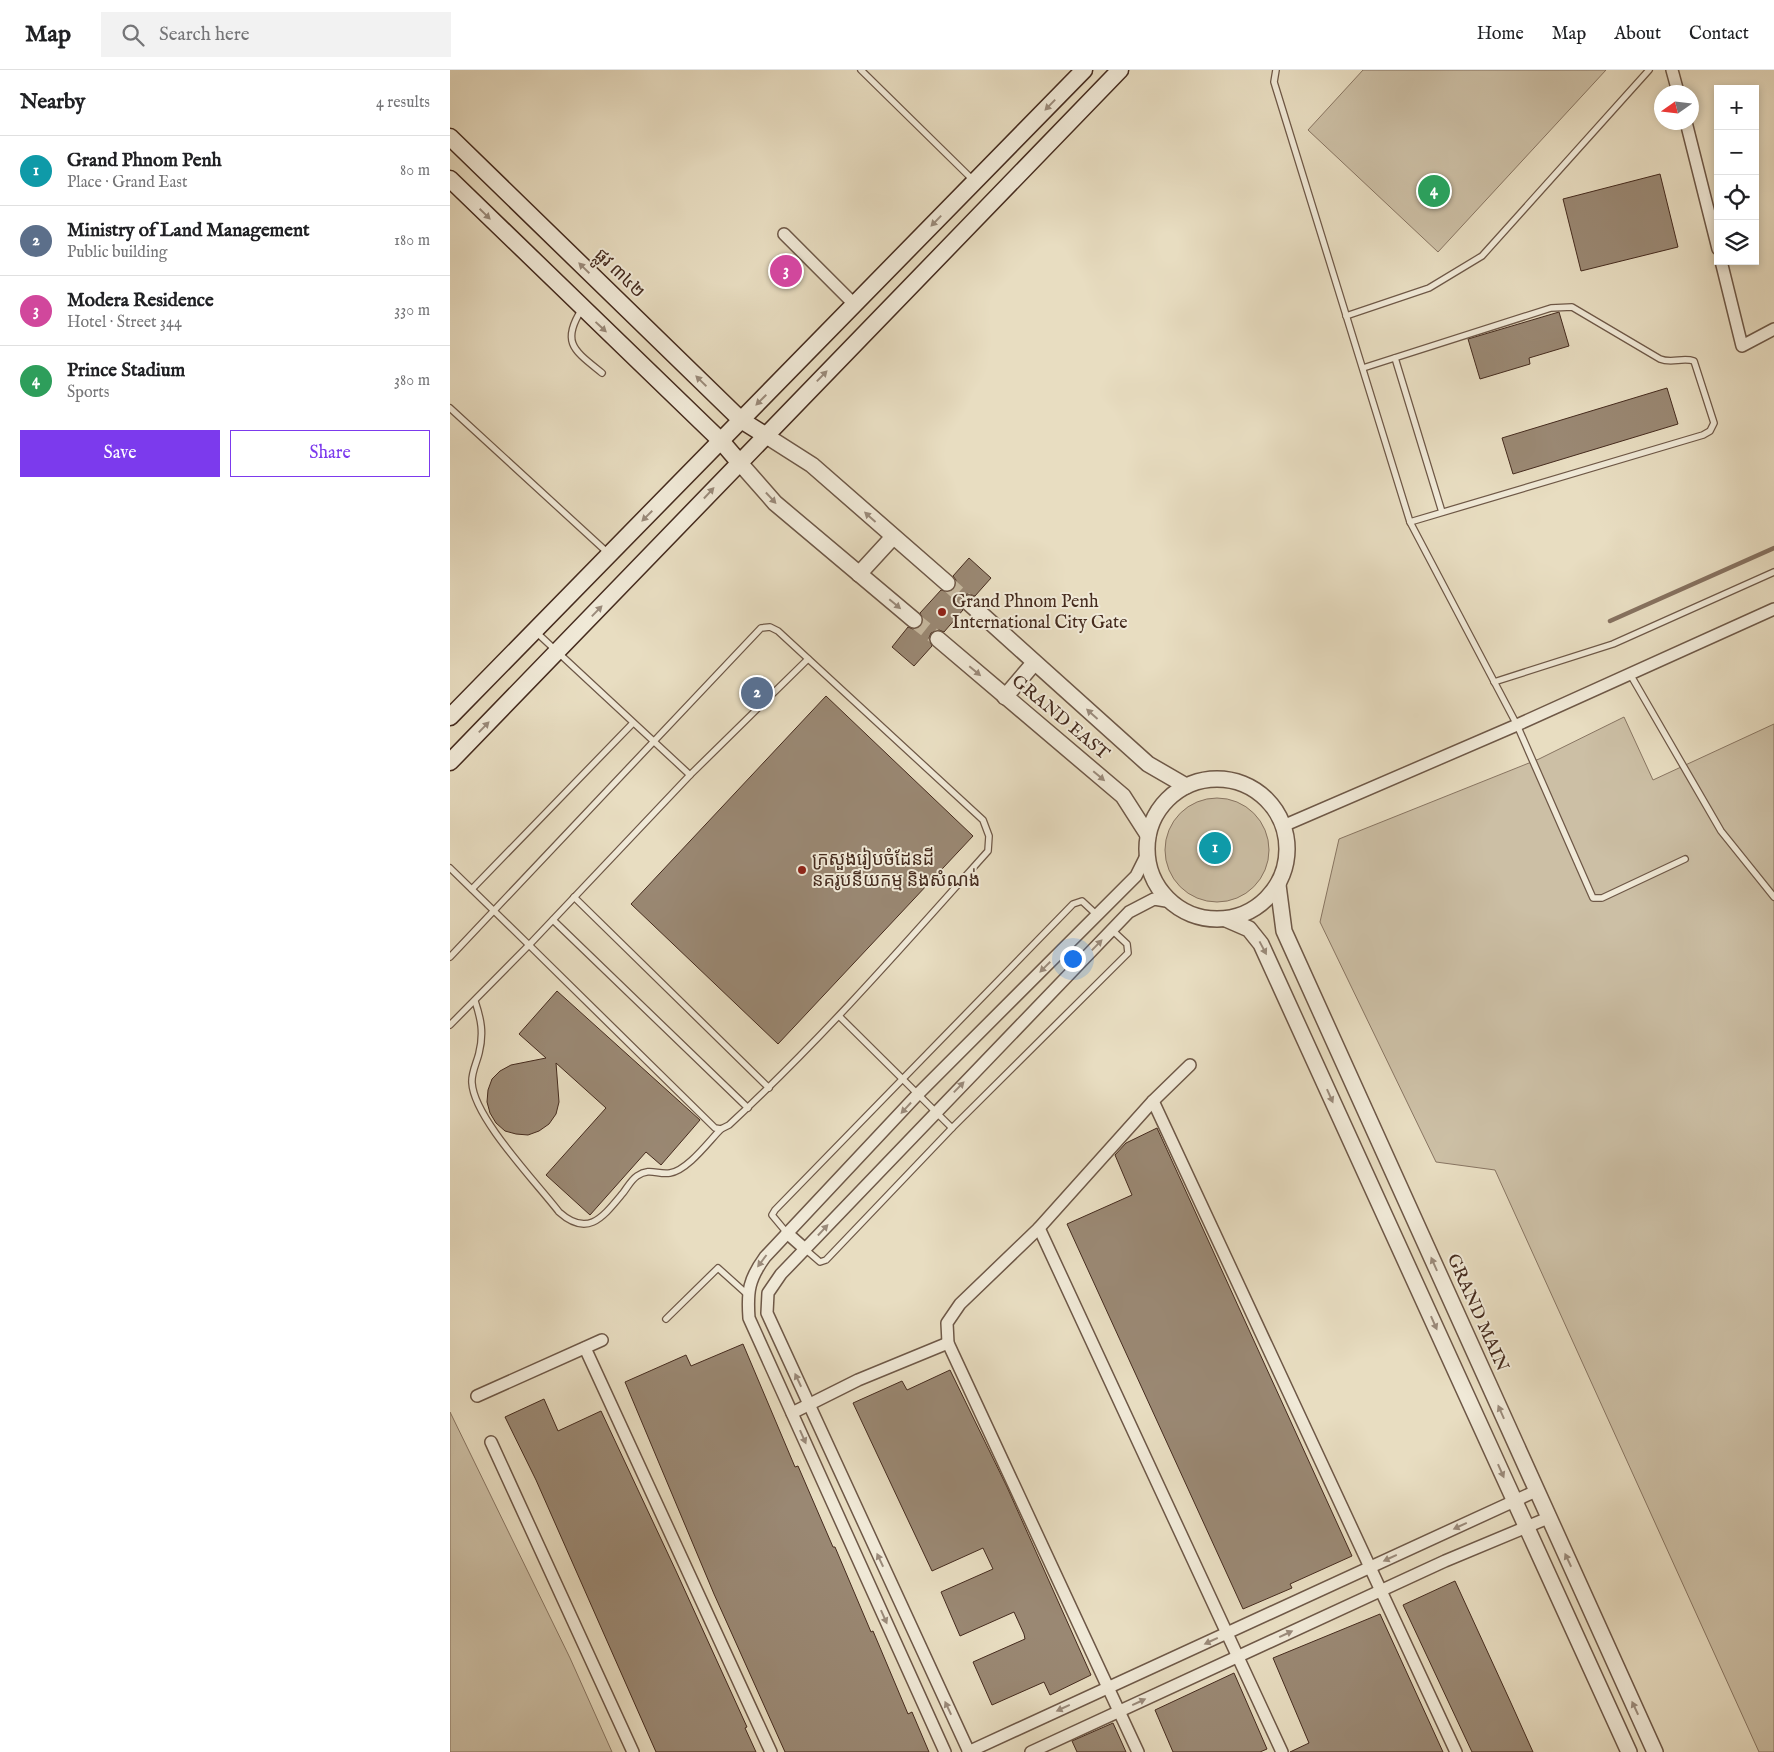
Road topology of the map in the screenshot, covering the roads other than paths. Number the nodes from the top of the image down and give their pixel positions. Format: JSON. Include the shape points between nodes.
{"nodes":[{"id":1,"x":862,"y":70,"type":"edge"},
{"id":2,"x":1084,"y":70,"type":"edge"},
{"id":3,"x":1120,"y":70,"type":"edge"},
{"id":4,"x":1276,"y":70,"type":"edge"},
{"id":5,"x":1649,"y":70,"type":"edge"},
{"id":6,"x":1672,"y":70,"type":"edge"},
{"id":7,"x":1676,"y":85,"type":"edge"},
{"id":8,"x":1688,"y":130,"type":"edge"},
{"id":9,"x":450,"y":137,"type":"edge"},
{"id":10,"x":450,"y":180,"type":"edge"},
{"id":11,"x":975,"y":182,"type":"junction"},
{"id":12,"x":1714,"y":233,"type":"edge"},
{"id":13,"x":784,"y":234,"type":"dead end"},
{"id":14,"x":1722,"y":265,"type":"edge"},
{"id":15,"x":855,"y":305,"type":"junction"},
{"id":16,"x":582,"y":309,"type":"junction"},
{"id":17,"x":1346,"y":316,"type":"junction"},
{"id":18,"x":1774,"y":329,"type":"edge"},
{"id":19,"x":1395,"y":358,"type":"junction"},
{"id":20,"x":1362,"y":368,"type":"junction"},
{"id":21,"x":602,"y":372,"type":"dead end"},
{"id":22,"x":450,"y":408,"type":"edge"},
{"id":23,"x":741,"y":420,"type":"junction"},
{"id":24,"x":765,"y":435,"type":"junction"},
{"id":25,"x":721,"y":441,"type":"junction"},
{"id":26,"x":739,"y":462,"type":"junction"},
{"id":27,"x":1442,"y":512,"type":"junction"},
{"id":28,"x":1410,"y":522,"type":"junction"},
{"id":29,"x":892,"y":537,"type":"junction"},
{"id":30,"x":609,"y":555,"type":"junction"},
{"id":31,"x":1774,"y":572,"type":"edge"},
{"id":32,"x":860,"y":574,"type":"junction"},
{"id":33,"x":947,"y":583,"type":"tunnel mouth"},
{"id":34,"x":969,"y":603,"type":"tunnel mouth"},
{"id":35,"x":1774,"y":609,"type":"edge"},
{"id":36,"x":914,"y":620,"type":"tunnel mouth"},
{"id":37,"x":534,"y":631,"type":"junction"},
{"id":38,"x":938,"y":639,"type":"tunnel mouth"},
{"id":39,"x":558,"y":651,"type":"junction"},
{"id":40,"x":808,"y":659,"type":"junction"},
{"id":41,"x":1034,"y":663,"type":"junction"},
{"id":42,"x":1630,"y":674,"type":"junction"},
{"id":43,"x":1494,"y":682,"type":"junction"},
{"id":44,"x":1005,"y":697,"type":"junction"},
{"id":45,"x":450,"y":717,"type":"edge"},
{"id":46,"x":633,"y":723,"type":"junction"},
{"id":47,"x":1517,"y":725,"type":"junction"},
{"id":48,"x":653,"y":740,"type":"junction"},
{"id":49,"x":450,"y":762,"type":"edge"},
{"id":50,"x":690,"y":775,"type":"junction"},
{"id":51,"x":1186,"y":786,"type":"junction"},
{"id":52,"x":1283,"y":826,"type":"junction"},
{"id":53,"x":1148,"y":835,"type":"junction"},
{"id":54,"x":1147,"y":854,"type":"junction"},
{"id":55,"x":1686,"y":860,"type":"dead end"},
{"id":56,"x":450,"y":868,"type":"edge"},
{"id":57,"x":1278,"y":885,"type":"junction"},
{"id":58,"x":472,"y":889,"type":"junction"},
{"id":59,"x":574,"y":897,"type":"junction"},
{"id":60,"x":1774,"y":897,"type":"edge"},
{"id":61,"x":1172,"y":902,"type":"junction"},
{"id":62,"x":494,"y":911,"type":"junction"},
{"id":63,"x":1097,"y":915,"type":"junction"},
{"id":64,"x":1226,"y":919,"type":"junction"},
{"id":65,"x":553,"y":920,"type":"junction"},
{"id":66,"x":1112,"y":930,"type":"junction"},
{"id":67,"x":529,"y":945,"type":"junction"},
{"id":68,"x":450,"y":957,"type":"edge"},
{"id":69,"x":475,"y":1000,"type":"junction"},
{"id":70,"x":840,"y":1016,"type":"junction"},
{"id":71,"x":450,"y":1025,"type":"edge"},
{"id":72,"x":1190,"y":1065,"type":"dead end"},
{"id":73,"x":903,"y":1079,"type":"junction"},
{"id":74,"x":769,"y":1088,"type":"junction"},
{"id":75,"x":918,"y":1094,"type":"junction"},
{"id":76,"x":1153,"y":1101,"type":"junction"},
{"id":77,"x":748,"y":1108,"type":"junction"},
{"id":78,"x":935,"y":1111,"type":"junction"},
{"id":79,"x":952,"y":1128,"type":"junction"},
{"id":80,"x":722,"y":1129,"type":"junction"},
{"id":81,"x":1040,"y":1228,"type":"junction"},
{"id":82,"x":788,"y":1233,"type":"junction"},
{"id":83,"x":805,"y":1249,"type":"junction"},
{"id":84,"x":748,"y":1295,"type":"junction"},
{"id":85,"x":767,"y":1299,"type":"junction"},
{"id":86,"x":666,"y":1318,"type":"dead end"},
{"id":87,"x":602,"y":1340,"type":"dead end"},
{"id":88,"x":948,"y":1343,"type":"junction"},
{"id":89,"x":585,"y":1348,"type":"junction"},
{"id":90,"x":477,"y":1396,"type":"dead end"},
{"id":91,"x":809,"y":1405,"type":"junction"},
{"id":92,"x":792,"y":1413,"type":"junction"},
{"id":93,"x":491,"y":1442,"type":"dead end"},
{"id":94,"x":1536,"y":1491,"type":"junction"},
{"id":95,"x":1515,"y":1501,"type":"junction"},
{"id":96,"x":1548,"y":1518,"type":"junction"},
{"id":97,"x":1527,"y":1528,"type":"junction"},
{"id":98,"x":1372,"y":1567,"type":"junction"},
{"id":99,"x":1382,"y":1590,"type":"junction"},
{"id":100,"x":1228,"y":1633,"type":"junction"},
{"id":101,"x":1239,"y":1656,"type":"junction"},
{"id":102,"x":1109,"y":1687,"type":"junction"},
{"id":103,"x":1120,"y":1711,"type":"junction"},
{"id":104,"x":633,"y":1752,"type":"edge"},
{"id":105,"x":770,"y":1752,"type":"edge"},
{"id":106,"x":946,"y":1752,"type":"edge"},
{"id":107,"x":968,"y":1752,"type":"edge"},
{"id":108,"x":1031,"y":1752,"type":"edge"},
{"id":109,"x":1138,"y":1752,"type":"edge"},
{"id":110,"x":1282,"y":1752,"type":"edge"},
{"id":111,"x":1456,"y":1752,"type":"edge"},
{"id":112,"x":1629,"y":1752,"type":"edge"},
{"id":113,"x":1655,"y":1752,"type":"edge"}],
"edges":[{"from":1,"to":11,"type":"lane"},
{"from":2,"to":11,"type":"main road","one_way":true},
{"from":24,"to":3,"type":"main road","one_way":true},
{"from":4,"to":17,"type":"lane","via":[[1274,82]]},
{"from":5,"to":17,"type":"lane","via":[[1482,256],[1429,288]]},
{"from":6,"to":7,"type":"street"},
{"from":8,"to":12,"type":"street"},
{"from":23,"to":9,"type":"main road","name":"ផ្លូវ ៣៤២","one_way":true},
{"from":10,"to":16,"type":"main road","one_way":true},
{"from":11,"to":15,"type":"main road","one_way":true},
{"from":13,"to":15,"type":"street"},
{"from":14,"to":18,"type":"street","via":[[1742,346]]},
{"from":15,"to":23,"type":"main road","one_way":true},
{"from":16,"to":21,"type":"lane","via":[[570,335],[575,348]]},
{"from":16,"to":25,"type":"main road","one_way":true},
{"from":17,"to":20,"type":"lane"},
{"from":19,"to":20,"type":"lane"},
{"from":19,"to":27,"type":"lane"},
{"from":19,"to":27,"type":"lane","via":[[1566,306],[1660,359],[1668,362],[1686,358],[1694,361],[1699,370],[1714,424],[1710,431]]},
{"from":20,"to":28,"type":"lane"},
{"from":22,"to":30,"type":"lane"},
{"from":23,"to":24,"type":"main road","name":"ផ្លូវ ៣៤២"},
{"from":23,"to":25,"type":"main road"},
{"from":24,"to":26,"type":"main road"},
{"from":29,"to":24,"type":"street","one_way":true,"via":[[812,466]]},
{"from":25,"to":26,"type":"main road"},
{"from":25,"to":30,"type":"main road","one_way":true},
{"from":26,"to":32,"type":"street","one_way":true,"via":[[775,503]]},
{"from":39,"to":26,"type":"main road","one_way":true},
{"from":27,"to":28,"type":"lane"},
{"from":28,"to":43,"type":"lane"},
{"from":29,"to":32,"type":"street"},
{"from":29,"to":33,"type":"street"},
{"from":30,"to":37,"type":"main road"},
{"from":31,"to":43,"type":"lane","via":[[1613,644]]},
{"from":32,"to":36,"type":"street","one_way":true},
{"from":34,"to":41,"type":"street","name":"GRAND EAST"},
{"from":35,"to":42,"type":"street"},
{"from":37,"to":39,"type":"lane"},
{"from":37,"to":45,"type":"main road"},
{"from":38,"to":44,"type":"street","name":"GRAND EAST","one_way":true},
{"from":39,"to":46,"type":"lane"},
{"from":49,"to":39,"type":"main road","one_way":true},
{"from":40,"to":48,"type":"lane","via":[[778,631],[770,627],[761,628]]},
{"from":40,"to":50,"type":"lane"},
{"from":40,"to":70,"type":"lane","via":[[983,820],[989,836],[988,851]]},
{"from":41,"to":44,"type":"street"},
{"from":51,"to":41,"type":"street","name":"GRAND EAST","one_way":true,"via":[[1148,764]]},
{"from":42,"to":47,"type":"street"},
{"from":42,"to":60,"type":"lane","via":[[1721,831]]},
{"from":43,"to":47,"type":"lane"},
{"from":44,"to":53,"type":"street","name":"GRAND EAST","one_way":true,"via":[[1123,796]]},
{"from":46,"to":48,"type":"lane"},
{"from":46,"to":58,"type":"lane"},
{"from":47,"to":52,"type":"street"},
{"from":47,"to":55,"type":"lane","via":[[1593,898],[1602,898]]},
{"from":48,"to":50,"type":"lane"},
{"from":48,"to":62,"type":"lane"},
{"from":50,"to":59,"type":"lane"},
{"from":51,"to":52,"type":"street","via":[[1202,780],[1242,783],[1271,804]]},
{"from":51,"to":53,"type":"street","via":[[1168,799]]},
{"from":52,"to":57,"type":"street","via":[[1287,846],[1285,866]]},
{"from":53,"to":54,"type":"street"},
{"from":54,"to":61,"type":"street","via":[[1152,876]]},
{"from":54,"to":63,"type":"street","via":[[1136,876]]},
{"from":56,"to":58,"type":"lane"},
{"from":57,"to":64,"type":"street","via":[[1250,912]]},
{"from":94,"to":57,"type":"street","name":"GRAND MAIN","one_way":true,"via":[[1284,931]]},
{"from":58,"to":62,"type":"lane"},
{"from":59,"to":65,"type":"lane"},
{"from":59,"to":74,"type":"lane"},
{"from":61,"to":64,"type":"street","via":[[1202,918]]},
{"from":61,"to":66,"type":"street","via":[[1154,899],[1142,904]]},
{"from":62,"to":67,"type":"lane"},
{"from":62,"to":68,"type":"lane"},
{"from":63,"to":73,"type":"lane","via":[[1082,901],[1073,904]]},
{"from":63,"to":75,"type":"street","one_way":true},
{"from":64,"to":95,"type":"street","one_way":true,"via":[[1249,929],[1261,944]]},
{"from":65,"to":67,"type":"lane"},
{"from":65,"to":77,"type":"lane"},
{"from":78,"to":66,"type":"street","one_way":true},
{"from":66,"to":79,"type":"lane","via":[[1127,944],[1128,953]]},
{"from":67,"to":69,"type":"lane"},
{"from":67,"to":80,"type":"lane","via":[[715,1128]]},
{"from":69,"to":71,"type":"lane"},
{"from":69,"to":80,"type":"lane","via":[[483,1028],[471,1081],[475,1100],[484,1118],[559,1212],[572,1223],[586,1224],[598,1220],[635,1177],[647,1170],[669,1173],[683,1168]]},
{"from":70,"to":73,"type":"lane"},
{"from":70,"to":74,"type":"lane"},
{"from":72,"to":76,"type":"street"},
{"from":73,"to":75,"type":"lane"},
{"from":73,"to":82,"type":"lane","via":[[775,1210],[774,1220]]},
{"from":74,"to":77,"type":"lane"},
{"from":75,"to":78,"type":"lane"},
{"from":75,"to":82,"type":"street","one_way":true},
{"from":76,"to":81,"type":"street"},
{"from":76,"to":98,"type":"street"},
{"from":77,"to":80,"type":"lane"},
{"from":78,"to":79,"type":"lane"},
{"from":83,"to":78,"type":"street","one_way":true},
{"from":79,"to":83,"type":"lane","via":[[826,1260],[815,1260]]},
{"from":81,"to":88,"type":"street","via":[[960,1304],[947,1323]]},
{"from":81,"to":100,"type":"street"},
{"from":82,"to":83,"type":"street"},
{"from":82,"to":84,"type":"street","one_way":true,"via":[[752,1275]]},
{"from":83,"to":85,"type":"street","via":[[781,1274]]},
{"from":84,"to":85,"type":"street"},
{"from":84,"to":86,"type":"lane","via":[[718,1268]]},
{"from":84,"to":92,"type":"street","via":[[749,1318]]},
{"from":91,"to":85,"type":"street","one_way":true,"via":[[768,1313]]},
{"from":87,"to":89,"type":"street"},
{"from":88,"to":91,"type":"street","via":[[858,1380]]},
{"from":88,"to":102,"type":"street"},
{"from":89,"to":90,"type":"street"},
{"from":89,"to":105,"type":"street"},
{"from":91,"to":92,"type":"street"},
{"from":107,"to":91,"type":"street","one_way":true},
{"from":92,"to":106,"type":"street","one_way":true},
{"from":93,"to":104,"type":"street"},
{"from":94,"to":95,"type":"street"},
{"from":94,"to":96,"type":"street","name":"GRAND MAIN"},
{"from":95,"to":97,"type":"street"},
{"from":95,"to":98,"type":"street","one_way":true},
{"from":96,"to":97,"type":"street"},
{"from":113,"to":96,"type":"street","name":"GRAND MAIN","one_way":true},
{"from":97,"to":99,"type":"street"},
{"from":97,"to":112,"type":"street"},
{"from":98,"to":99,"type":"street"},
{"from":98,"to":100,"type":"street"},
{"from":101,"to":99,"type":"street","one_way":true},
{"from":99,"to":111,"type":"street"},
{"from":100,"to":101,"type":"street"},
{"from":100,"to":102,"type":"street","one_way":true},
{"from":103,"to":101,"type":"street","one_way":true},
{"from":101,"to":110,"type":"street"},
{"from":102,"to":103,"type":"street"},
{"from":102,"to":107,"type":"street","one_way":true},
{"from":103,"to":108,"type":"street"},
{"from":103,"to":109,"type":"street"}]}
